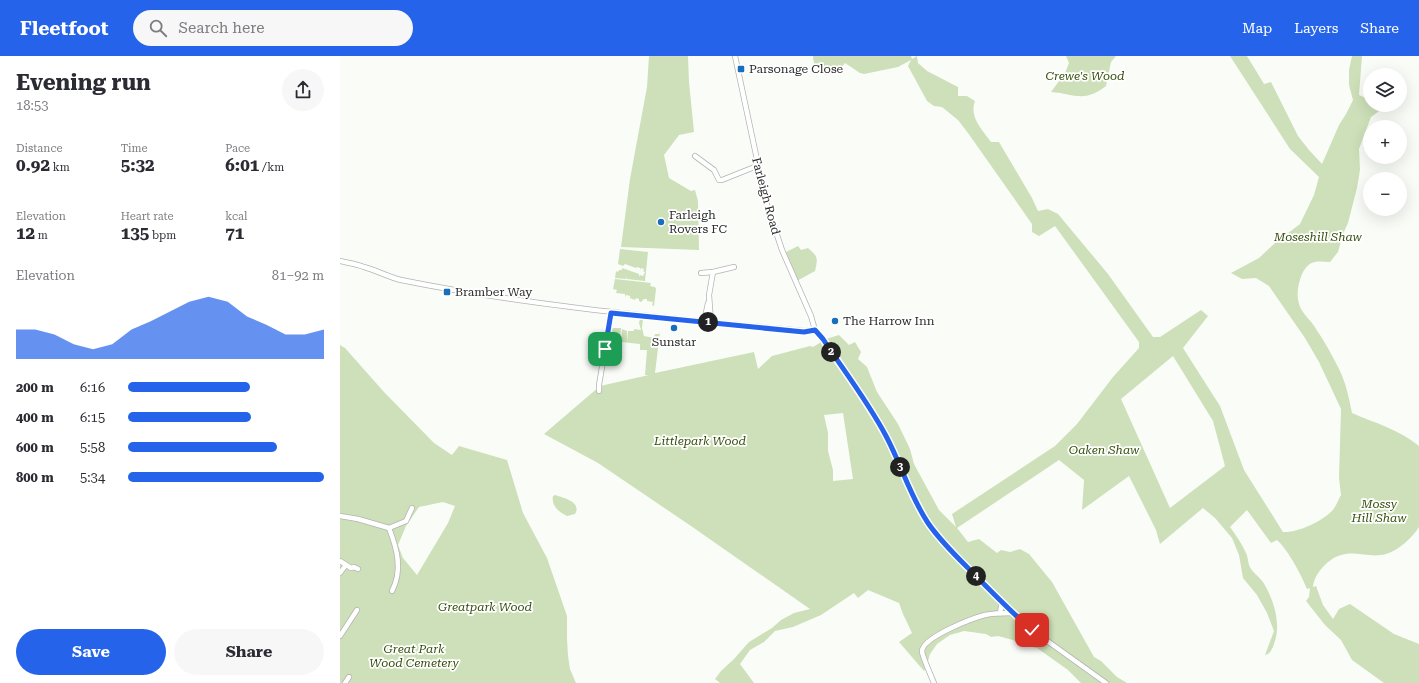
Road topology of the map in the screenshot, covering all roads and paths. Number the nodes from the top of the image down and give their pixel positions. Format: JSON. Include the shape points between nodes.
{"nodes":[{"id":1,"x":735,"y":56,"type":"edge"},
{"id":2,"x":695,"y":156,"type":"dead end"},
{"id":3,"x":757,"y":166,"type":"junction"},
{"id":4,"x":340,"y":261,"type":"edge"},
{"id":5,"x":734,"y":267,"type":"dead end"},
{"id":6,"x":713,"y":272,"type":"junction"},
{"id":7,"x":701,"y":273,"type":"dead end"},
{"id":8,"x":709,"y":296,"type":"junction"},
{"id":9,"x":611,"y":313,"type":"junction"},
{"id":10,"x":704,"y":322,"type":"junction"},
{"id":11,"x":710,"y":322,"type":"junction"},
{"id":12,"x":815,"y":330,"type":"junction"},
{"id":13,"x":599,"y":391,"type":"dead end"},
{"id":14,"x":412,"y":508,"type":"dead end"},
{"id":15,"x":340,"y":516,"type":"edge"},
{"id":16,"x":389,"y":528,"type":"junction"},
{"id":17,"x":340,"y":561,"type":"edge"},
{"id":18,"x":346,"y":565,"type":"junction"},
{"id":19,"x":358,"y":569,"type":"dead end"},
{"id":20,"x":340,"y":574,"type":"edge"},
{"id":21,"x":392,"y":591,"type":"dead end"},
{"id":22,"x":1002,"y":602,"type":"junction"},
{"id":23,"x":357,"y":610,"type":"dead end"},
{"id":24,"x":1000,"y":613,"type":"junction"},
{"id":25,"x":1013,"y":613,"type":"junction"},
{"id":26,"x":342,"y":628,"type":"edge"},
{"id":27,"x":340,"y":636,"type":"edge"},
{"id":28,"x":349,"y":677,"type":"dead end"},
{"id":29,"x":345,"y":683,"type":"edge"},
{"id":30,"x":934,"y":683,"type":"edge"},
{"id":31,"x":1106,"y":683,"type":"edge"}],
"edges":[{"from":1,"to":3,"type":"street","name":"Farleigh Road"},
{"from":2,"to":3,"type":"street","via":[[714,170],[720,180]]},
{"from":3,"to":12,"type":"street","name":"Farleigh Road","via":[[775,230]]},
{"from":4,"to":9,"type":"street","via":[[364,266],[398,279],[433,286]]},
{"from":5,"to":6,"type":"street"},
{"from":6,"to":7,"type":"street"},
{"from":6,"to":8,"type":"street"},
{"from":8,"to":10,"type":"street"},
{"from":8,"to":11,"type":"street"},
{"from":9,"to":10,"type":"street"},
{"from":9,"to":13,"type":"street"},
{"from":10,"to":11,"type":"street"},
{"from":11,"to":12,"type":"street","via":[[804,332]]},
{"from":12,"to":22,"type":"street","via":[[877,420],[928,523]]},
{"from":14,"to":16,"type":"street","via":[[406,521]]},
{"from":15,"to":16,"type":"street"},
{"from":16,"to":21,"type":"street","via":[[398,563],[396,583]]},
{"from":17,"to":18,"type":"street"},
{"from":18,"to":19,"type":"street"},
{"from":18,"to":20,"type":"street"},
{"from":22,"to":24,"type":"street"},
{"from":22,"to":25,"type":"street"},
{"from":23,"to":26,"type":"street"},
{"from":24,"to":25,"type":"street"},
{"from":24,"to":30,"type":"street","via":[[975,618],[948,629],[924,646],[923,656]]},
{"from":25,"to":31,"type":"street","via":[[1032,630]]},
{"from":26,"to":27,"type":"street"},
{"from":28,"to":29,"type":"street"}]}
